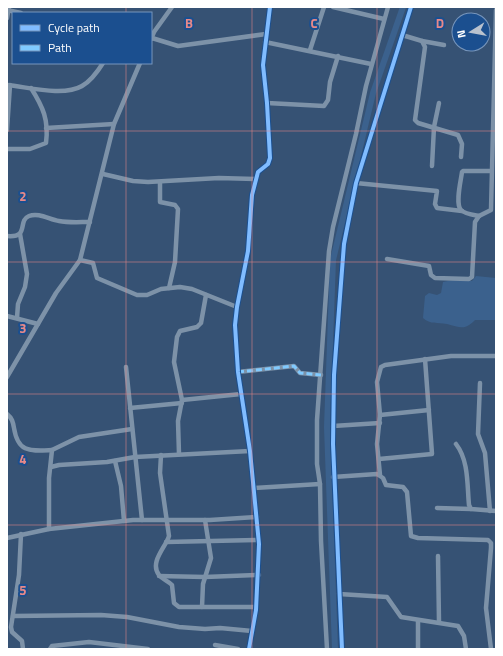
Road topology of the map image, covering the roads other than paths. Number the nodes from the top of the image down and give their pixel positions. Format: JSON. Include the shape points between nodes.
{"nodes":[{"id":1,"x":172,"y":7,"type":"edge"},
{"id":2,"x":270,"y":7,"type":"edge"},
{"id":3,"x":324,"y":7,"type":"edge"},
{"id":4,"x":333,"y":7,"type":"edge"},
{"id":5,"x":388,"y":7,"type":"edge"},
{"id":6,"x":411,"y":7,"type":"edge"},
{"id":7,"x":8,"y":9,"type":"edge"},
{"id":8,"x":496,"y":10,"type":"edge"},
{"id":9,"x":18,"y":12,"type":"edge"},
{"id":10,"x":7,"y":18,"type":"edge"},
{"id":11,"x":384,"y":19,"type":"junction"},
{"id":12,"x":152,"y":32,"type":"edge"},
{"id":13,"x":266,"y":34,"type":"junction"},
{"id":14,"x":402,"y":35,"type":"junction"},
{"id":15,"x":152,"y":39,"type":"edge"},
{"id":16,"x":422,"y":41,"type":"junction"},
{"id":17,"x":264,"y":42,"type":"junction"},
{"id":18,"x":444,"y":44,"type":"dead end"},
{"id":19,"x":310,"y":50,"type":"junction"},
{"id":20,"x":338,"y":56,"type":"junction"},
{"id":21,"x":102,"y":64,"type":"edge"},
{"id":22,"x":140,"y":64,"type":"edge"},
{"id":23,"x":371,"y":64,"type":"junction"},
{"id":24,"x":9,"y":85,"type":"edge"},
{"id":25,"x":31,"y":88,"type":"junction"},
{"id":26,"x":267,"y":103,"type":"junction"},
{"id":27,"x":439,"y":103,"type":"dead end"},
{"id":28,"x":495,"y":105,"type":"edge"},
{"id":29,"x":114,"y":124,"type":"junction"},
{"id":30,"x":434,"y":127,"type":"junction"},
{"id":31,"x":46,"y":128,"type":"junction"},
{"id":32,"x":7,"y":130,"type":"edge"},
{"id":33,"x":7,"y":149,"type":"edge"},
{"id":34,"x":461,"y":157,"type":"dead end"},
{"id":35,"x":432,"y":166,"type":"dead end"},
{"id":36,"x":491,"y":171,"type":"junction"},
{"id":37,"x":103,"y":174,"type":"junction"},
{"id":38,"x":255,"y":179,"type":"junction"},
{"id":39,"x":160,"y":182,"type":"junction"},
{"id":40,"x":356,"y":183,"type":"junction"},
{"id":41,"x":462,"y":211,"type":"junction"},
{"id":42,"x":488,"y":213,"type":"junction"},
{"id":43,"x":496,"y":213,"type":"edge"},
{"id":44,"x":479,"y":216,"type":"junction"},
{"id":45,"x":90,"y":222,"type":"junction"},
{"id":46,"x":20,"y":234,"type":"junction"},
{"id":47,"x":7,"y":236,"type":"edge"},
{"id":48,"x":387,"y":259,"type":"dead end"},
{"id":49,"x":80,"y":260,"type":"junction"},
{"id":50,"x":169,"y":288,"type":"junction"},
{"id":51,"x":206,"y":295,"type":"junction"},
{"id":52,"x":236,"y":307,"type":"junction"},
{"id":53,"x":7,"y":316,"type":"edge"},
{"id":54,"x":17,"y":318,"type":"junction"},
{"id":55,"x":38,"y":324,"type":"junction"},
{"id":56,"x":496,"y":356,"type":"edge"},
{"id":57,"x":425,"y":360,"type":"junction"},
{"id":58,"x":126,"y":366,"type":"dead end"},
{"id":59,"x":238,"y":372,"type":"junction"},
{"id":60,"x":321,"y":375,"type":"junction"},
{"id":61,"x":7,"y":377,"type":"edge"},
{"id":62,"x":480,"y":383,"type":"dead end"},
{"id":63,"x":241,"y":394,"type":"junction"},
{"id":64,"x":182,"y":402,"type":"junction"},
{"id":65,"x":130,"y":408,"type":"junction"},
{"id":66,"x":429,"y":410,"type":"junction"},
{"id":67,"x":7,"y":414,"type":"edge"},
{"id":68,"x":380,"y":415,"type":"junction"},
{"id":69,"x":380,"y":423,"type":"junction"},
{"id":70,"x":333,"y":426,"type":"junction"},
{"id":71,"x":132,"y":429,"type":"junction"},
{"id":72,"x":456,"y":444,"type":"dead end"},
{"id":73,"x":52,"y":450,"type":"junction"},
{"id":74,"x":250,"y":451,"type":"junction"},
{"id":75,"x":179,"y":454,"type":"junction"},
{"id":76,"x":161,"y":455,"type":"junction"},
{"id":77,"x":135,"y":456,"type":"junction"},
{"id":78,"x":378,"y":459,"type":"junction"},
{"id":79,"x":115,"y":461,"type":"junction"},
{"id":80,"x":51,"y":467,"type":"junction"},
{"id":81,"x":380,"y":475,"type":"junction"},
{"id":82,"x":333,"y":477,"type":"junction"},
{"id":83,"x":320,"y":484,"type":"junction"},
{"id":84,"x":254,"y":488,"type":"junction"},
{"id":85,"x":437,"y":508,"type":"dead end"},
{"id":86,"x":471,"y":509,"type":"junction"},
{"id":87,"x":493,"y":511,"type":"edge"},
{"id":88,"x":257,"y":517,"type":"junction"},
{"id":89,"x":142,"y":520,"type":"junction"},
{"id":90,"x":166,"y":520,"type":"junction"},
{"id":91,"x":205,"y":520,"type":"junction"},
{"id":92,"x":124,"y":521,"type":"junction"},
{"id":93,"x":49,"y":530,"type":"junction"},
{"id":94,"x":21,"y":534,"type":"junction"},
{"id":95,"x":7,"y":538,"type":"edge"},
{"id":96,"x":209,"y":540,"type":"junction"},
{"id":97,"x":258,"y":540,"type":"junction"},
{"id":98,"x":166,"y":542,"type":"junction"},
{"id":99,"x":438,"y":556,"type":"dead end"},
{"id":100,"x":259,"y":575,"type":"junction"},
{"id":101,"x":159,"y":576,"type":"junction"},
{"id":102,"x":205,"y":577,"type":"junction"},
{"id":103,"x":339,"y":594,"type":"junction"},
{"id":104,"x":202,"y":607,"type":"junction"},
{"id":105,"x":256,"y":607,"type":"junction"},
{"id":106,"x":13,"y":616,"type":"junction"},
{"id":107,"x":418,"y":621,"type":"junction"},
{"id":108,"x":439,"y":622,"type":"junction"},
{"id":109,"x":252,"y":631,"type":"junction"},
{"id":110,"x":10,"y":632,"type":"edge"},
{"id":111,"x":215,"y":645,"type":"dead end"},
{"id":112,"x":110,"y":647,"type":"edge"},
{"id":113,"x":23,"y":649,"type":"edge"},
{"id":114,"x":50,"y":649,"type":"edge"},
{"id":115,"x":148,"y":649,"type":"edge"},
{"id":116,"x":238,"y":649,"type":"edge"},
{"id":117,"x":249,"y":649,"type":"edge"},
{"id":118,"x":327,"y":649,"type":"edge"},
{"id":119,"x":342,"y":649,"type":"edge"},
{"id":120,"x":418,"y":649,"type":"edge"},
{"id":121,"x":466,"y":649,"type":"edge"},
{"id":122,"x":491,"y":649,"type":"edge"}],
"edges":[{"from":1,"to":12,"type":"street"},
{"from":2,"to":13,"type":"street"},
{"from":3,"to":19,"type":"street"},
{"from":4,"to":11,"type":"street"},
{"from":5,"to":11,"type":"street"},
{"from":6,"to":14,"type":"street"},
{"from":7,"to":9,"type":"street"},
{"from":7,"to":10,"type":"street"},
{"from":8,"to":28,"type":"street"},
{"from":11,"to":23,"type":"street"},
{"from":12,"to":15,"type":"street"},
{"from":13,"to":15,"type":"street","via":[[178,46]]},
{"from":13,"to":17,"type":"street"},
{"from":14,"to":16,"type":"street"},
{"from":14,"to":40,"type":"street"},
{"from":16,"to":18,"type":"street"},
{"from":16,"to":30,"type":"street","via":[[424,56],[416,120],[418,123]]},
{"from":17,"to":19,"type":"street"},
{"from":17,"to":26,"type":"street","via":[[262,65]]},
{"from":19,"to":20,"type":"street"},
{"from":20,"to":23,"type":"street"},
{"from":20,"to":26,"type":"street","via":[[330,82],[328,100],[324,106]]},
{"from":21,"to":25,"type":"street","via":[[88,82],[80,87],[57,90]]},
{"from":22,"to":29,"type":"street"},
{"from":23,"to":60,"type":"street","via":[[330,243]]},
{"from":24,"to":25,"type":"street"},
{"from":24,"to":32,"type":"street"},
{"from":25,"to":31,"type":"street","via":[[43,106]]},
{"from":26,"to":38,"type":"street","via":[[270,158]]},
{"from":27,"to":30,"type":"street"},
{"from":28,"to":36,"type":"street"},
{"from":29,"to":31,"type":"street"},
{"from":29,"to":37,"type":"street"},
{"from":30,"to":34,"type":"street","via":[[458,135],[462,144]]},
{"from":30,"to":35,"type":"street"},
{"from":31,"to":33,"type":"street","via":[[44,145],[30,149]]},
{"from":36,"to":41,"type":"street","via":[[462,172],[458,203]]},
{"from":36,"to":42,"type":"street","via":[[491,210]]},
{"from":37,"to":39,"type":"street","via":[[133,181]]},
{"from":37,"to":45,"type":"street"},
{"from":38,"to":39,"type":"street","via":[[219,178]]},
{"from":38,"to":52,"type":"street","via":[[246,268]]},
{"from":39,"to":50,"type":"street","via":[[160,202],[175,205],[178,209],[175,262]]},
{"from":40,"to":41,"type":"street","via":[[437,191],[437,208]]},
{"from":40,"to":70,"type":"street","via":[[344,244],[334,375]]},
{"from":41,"to":44,"type":"street"},
{"from":42,"to":43,"type":"street"},
{"from":42,"to":44,"type":"street"},
{"from":44,"to":48,"type":"street","via":[[475,222],[473,274],[469,279],[435,278],[431,275],[429,266]]},
{"from":45,"to":46,"type":"street","via":[[65,222],[44,216],[29,216],[25,219]]},
{"from":45,"to":49,"type":"street"},
{"from":46,"to":47,"type":"street"},
{"from":46,"to":54,"type":"street","via":[[27,274],[18,304]]},
{"from":49,"to":50,"type":"street","via":[[93,263],[97,278],[137,295],[147,295]]},
{"from":49,"to":55,"type":"street"},
{"from":50,"to":51,"type":"street","via":[[185,288]]},
{"from":51,"to":52,"type":"street"},
{"from":51,"to":64,"type":"street","via":[[201,323],[180,331],[177,337],[174,366]]},
{"from":52,"to":59,"type":"street"},
{"from":53,"to":54,"type":"street"},
{"from":54,"to":55,"type":"street"},
{"from":55,"to":61,"type":"street"},
{"from":56,"to":57,"type":"street","via":[[451,356]]},
{"from":57,"to":66,"type":"street"},
{"from":57,"to":68,"type":"street","via":[[381,367],[378,382]]},
{"from":58,"to":65,"type":"street"},
{"from":59,"to":60,"type":"street","via":[[294,366],[300,373]]},
{"from":59,"to":63,"type":"street"},
{"from":60,"to":83,"type":"street","via":[[317,420],[317,464]]},
{"from":62,"to":87,"type":"street","via":[[478,434],[485,453]]},
{"from":63,"to":64,"type":"street"},
{"from":63,"to":74,"type":"street"},
{"from":64,"to":65,"type":"street"},
{"from":64,"to":75,"type":"street","via":[[178,421]]},
{"from":65,"to":71,"type":"street"},
{"from":66,"to":68,"type":"street"},
{"from":66,"to":78,"type":"street","via":[[432,454]]},
{"from":67,"to":73,"type":"street","via":[[12,420],[16,441],[21,447],[29,450]]},
{"from":68,"to":69,"type":"street"},
{"from":69,"to":70,"type":"street"},
{"from":69,"to":78,"type":"street","via":[[377,435]]},
{"from":70,"to":82,"type":"street"},
{"from":71,"to":73,"type":"street","via":[[79,437]]},
{"from":71,"to":77,"type":"street"},
{"from":72,"to":86,"type":"street","via":[[461,450],[465,464]]},
{"from":73,"to":80,"type":"street"},
{"from":74,"to":75,"type":"street"},
{"from":74,"to":84,"type":"street"},
{"from":75,"to":76,"type":"street"},
{"from":76,"to":77,"type":"street"},
{"from":76,"to":90,"type":"street","via":[[160,469]]},
{"from":77,"to":79,"type":"street"},
{"from":77,"to":89,"type":"street"},
{"from":78,"to":81,"type":"street"},
{"from":79,"to":80,"type":"street"},
{"from":79,"to":92,"type":"street","via":[[121,486]]},
{"from":80,"to":93,"type":"street","via":[[48,494]]},
{"from":81,"to":82,"type":"street"},
{"from":81,"to":122,"type":"street","via":[[386,485],[406,489],[411,536],[487,539],[491,543],[486,608]]},
{"from":82,"to":103,"type":"street"},
{"from":83,"to":84,"type":"street"},
{"from":83,"to":118,"type":"street"},
{"from":84,"to":88,"type":"street"},
{"from":85,"to":86,"type":"street"},
{"from":86,"to":87,"type":"street"},
{"from":88,"to":91,"type":"street"},
{"from":88,"to":97,"type":"street"},
{"from":89,"to":90,"type":"street"},
{"from":89,"to":92,"type":"street"},
{"from":90,"to":91,"type":"street"},
{"from":90,"to":98,"type":"street","via":[[169,536]]},
{"from":91,"to":96,"type":"street"},
{"from":92,"to":93,"type":"street"},
{"from":93,"to":94,"type":"street"},
{"from":94,"to":95,"type":"street"},
{"from":94,"to":106,"type":"street"},
{"from":96,"to":97,"type":"street"},
{"from":96,"to":98,"type":"street"},
{"from":96,"to":102,"type":"street","via":[[211,558]]},
{"from":97,"to":100,"type":"street"},
{"from":98,"to":101,"type":"street","via":[[156,562]]},
{"from":99,"to":108,"type":"street"},
{"from":100,"to":102,"type":"street"},
{"from":100,"to":105,"type":"street"},
{"from":101,"to":102,"type":"street"},
{"from":101,"to":104,"type":"street","via":[[172,585],[176,605]]},
{"from":102,"to":104,"type":"street"},
{"from":103,"to":107,"type":"street","via":[[387,597],[401,617]]},
{"from":103,"to":119,"type":"street"},
{"from":104,"to":105,"type":"street"},
{"from":105,"to":109,"type":"street"},
{"from":106,"to":109,"type":"street","via":[[101,615],[179,627]]},
{"from":106,"to":110,"type":"street"},
{"from":107,"to":108,"type":"street"},
{"from":107,"to":120,"type":"street"},
{"from":108,"to":121,"type":"street","via":[[458,626],[464,636]]},
{"from":109,"to":117,"type":"street"},
{"from":110,"to":113,"type":"street","via":[[20,638]]},
{"from":111,"to":116,"type":"street"},
{"from":112,"to":114,"type":"street","via":[[89,642],[52,646]]},
{"from":112,"to":115,"type":"street"}]}
